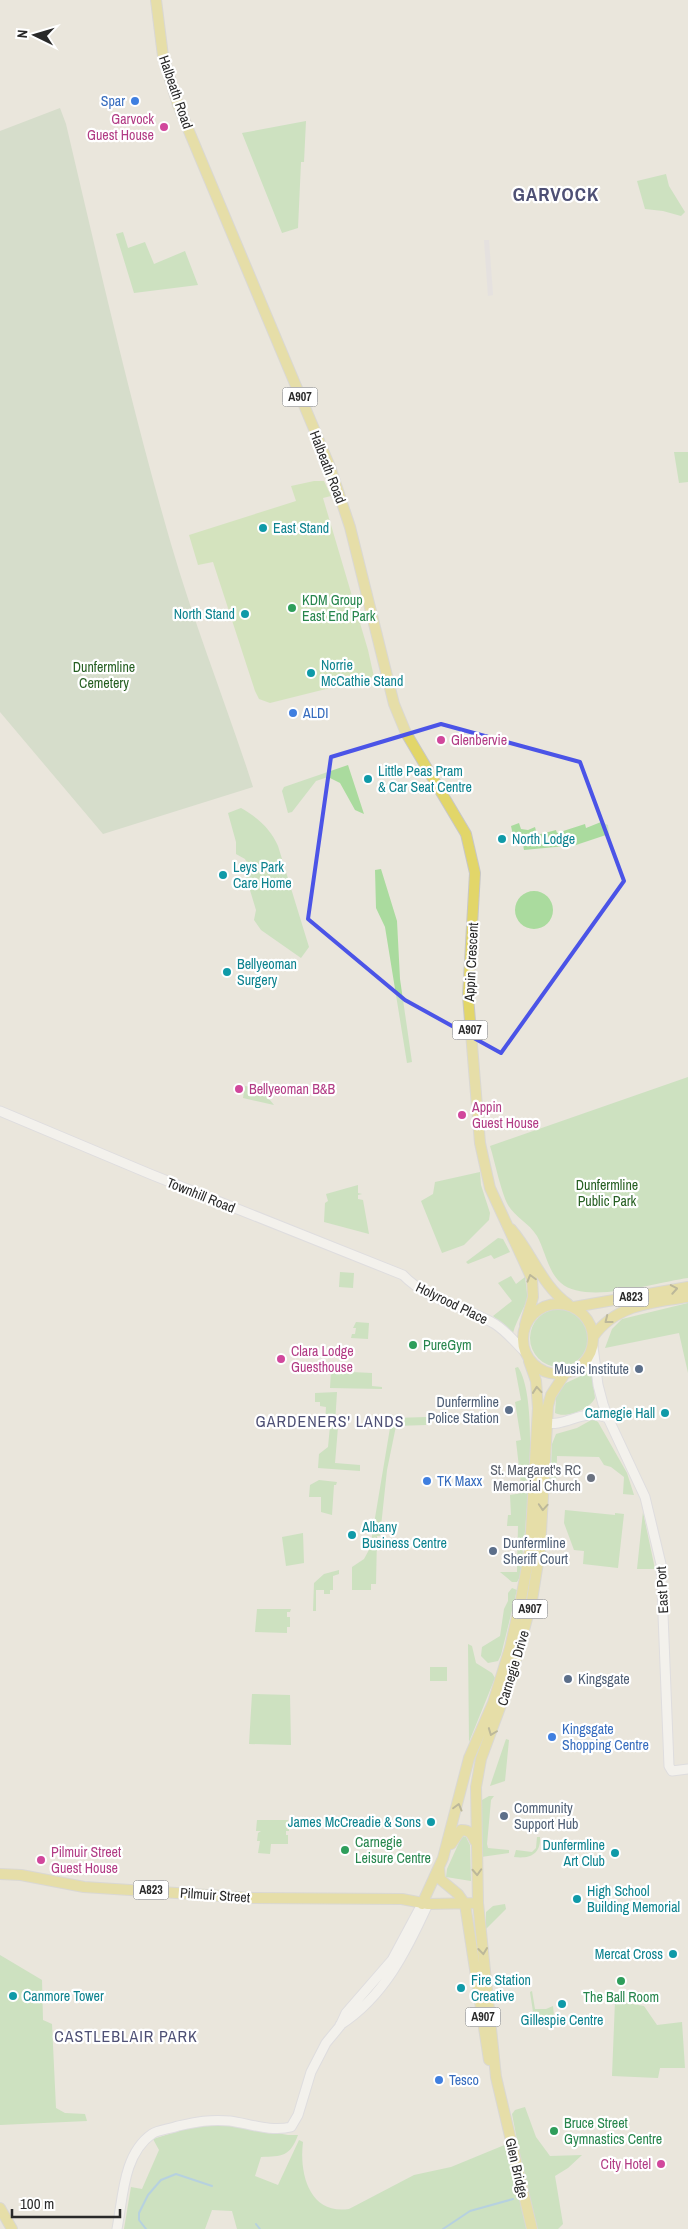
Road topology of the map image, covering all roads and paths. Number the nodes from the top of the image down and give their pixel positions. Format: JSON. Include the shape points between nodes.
{"nodes":[{"id":1,"x":156,"y":0,"type":"edge"},
{"id":2,"x":443,"y":794,"type":"joint"},
{"id":3,"x":0,"y":1111,"type":"edge"},
{"id":4,"x":506,"y":1222,"type":"junction"},
{"id":5,"x":403,"y":1275,"type":"joint"},
{"id":6,"x":688,"y":1286,"type":"edge"},
{"id":7,"x":688,"y":1297,"type":"edge"},
{"id":8,"x":572,"y":1307,"type":"junction"},
{"id":9,"x":526,"y":1325,"type":"junction"},
{"id":10,"x":593,"y":1342,"type":"junction"},
{"id":11,"x":524,"y":1351,"type":"junction"},
{"id":12,"x":529,"y":1360,"type":"junction"},
{"id":13,"x":564,"y":1374,"type":"junction"},
{"id":14,"x":608,"y":1418,"type":"junction"},
{"id":15,"x":542,"y":1422,"type":"junction"},
{"id":16,"x":688,"y":1769,"type":"edge"},
{"id":17,"x":476,"y":1841,"type":"junction"},
{"id":18,"x":441,"y":1863,"type":"junction"},
{"id":19,"x":0,"y":1874,"type":"edge"},
{"id":20,"x":429,"y":1888,"type":"junction"},
{"id":21,"x":402,"y":1899,"type":"junction"},
{"id":22,"x":478,"y":1903,"type":"junction"},
{"id":23,"x":425,"y":1904,"type":"junction"},
{"id":24,"x":465,"y":1904,"type":"junction"},
{"id":25,"x":496,"y":2077,"type":"junction"},
{"id":26,"x":0,"y":2208,"type":"edge"},
{"id":27,"x":12,"y":2229,"type":"edge"},
{"id":28,"x":117,"y":2229,"type":"edge"},
{"id":29,"x":532,"y":2229,"type":"edge"}],
"edges":[{"from":1,"to":2,"type":"main road","name":"Halbeath Road","number":"A907","via":[[163,56],[173,90],[330,467],[345,512],[394,704],[406,733]]},
{"from":2,"to":4,"type":"main road","name":"Appin Crescent","number":"A907","via":[[466,834],[473,858],[468,996],[480,1143],[490,1188]]},
{"from":3,"to":5,"type":"street","name":"Townhill Road"},
{"from":4,"to":8,"type":"main road","name":"Appin Crescent","number":"A907","via":[[524,1244],[556,1296]]},
{"from":9,"to":4,"type":"main road","name":"Appin Crescent","number":"A907","one_way":true,"via":[[532,1305],[532,1284]]},
{"from":5,"to":11,"type":"street","name":"Holyrood Place","via":[[418,1288],[495,1324]]},
{"from":8,"to":6,"type":"main road","number":"A823","one_way":true},
{"from":7,"to":10,"type":"main road","number":"A823","one_way":true,"via":[[653,1302],[616,1314],[602,1324]]},
{"from":8,"to":9,"type":"main road","via":[[544,1306]]},
{"from":8,"to":10,"type":"main road","number":"A907","via":[[584,1314],[590,1323]]},
{"from":9,"to":11,"type":"main road","number":"A907"},
{"from":10,"to":13,"type":"main road","number":"A907","via":[[583,1365]]},
{"from":10,"to":14,"type":"street","name":"East Port","via":[[598,1385]]},
{"from":11,"to":12,"type":"main road","number":"A907"},
{"from":12,"to":13,"type":"main road","via":[[542,1371]]},
{"from":15,"to":12,"type":"main road","name":"Carnegie Drive","number":"A907","one_way":true},
{"from":13,"to":15,"type":"main road","name":"Carnegie Drive","number":"A907","via":[[551,1395]]},
{"from":14,"to":15,"type":"street","via":[[596,1413],[567,1422]]},
{"from":14,"to":16,"type":"street","name":"East Port","via":[[645,1497],[661,1564],[669,1766],[672,1771]]},
{"from":15,"to":17,"type":"main road","name":"Carnegie Drive","number":"A907","one_way":true,"via":[[540,1550],[532,1600],[512,1675],[481,1759],[476,1787]]},
{"from":18,"to":15,"type":"main road","name":"Carnegie Drive","number":"A907","one_way":true,"via":[[469,1758],[493,1703],[510,1648],[530,1550]]},
{"from":17,"to":18,"type":"main road","number":"A907","via":[[472,1834],[461,1830]]},
{"from":17,"to":22,"type":"main road","name":"Carnegie Drive","number":"A907","one_way":true},
{"from":18,"to":20,"type":"main road","name":"Carnegie Drive","number":"A907"},
{"from":18,"to":24,"type":"main road","via":[[440,1880]]},
{"from":19,"to":21,"type":"main road","name":"Pilmuir Street","number":"A823","via":[[84,1887],[254,1898]]},
{"from":20,"to":21,"type":"main road","name":"Pilmuir Street","number":"A823","via":[[421,1894]]},
{"from":20,"to":23,"type":"main road","name":"Carnegie Drive","number":"A907"},
{"from":21,"to":23,"type":"main road","name":"Pilmuir Street","number":"A823"},
{"from":22,"to":24,"type":"main road","name":"Pilmuir Street"},
{"from":22,"to":25,"type":"main road","number":"A907","one_way":true},
{"from":23,"to":24,"type":"main road","name":"Pilmuir Street"},
{"from":23,"to":28,"type":"street","via":[[392,1960],[346,2013],[326,2043],[311,2072],[298,2116],[291,2127],[274,2129],[203,2120],[153,2133],[139,2146],[130,2166]]},
{"from":24,"to":25,"type":"main road","number":"A907","via":[[486,2046]]},
{"from":25,"to":29,"type":"main road","name":"Glen Bridge","number":"A907"},
{"from":26,"to":27,"type":"main road"}]}
